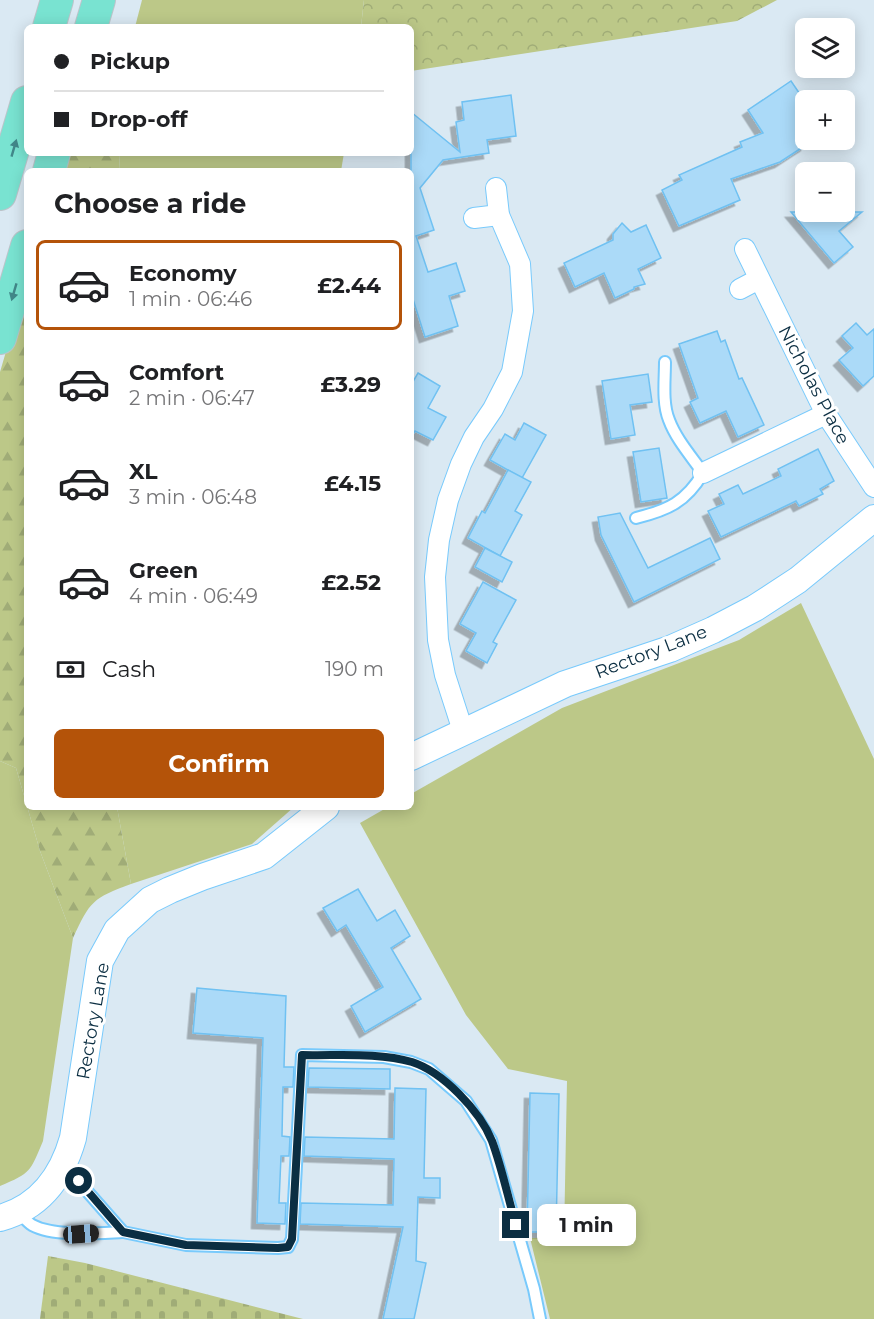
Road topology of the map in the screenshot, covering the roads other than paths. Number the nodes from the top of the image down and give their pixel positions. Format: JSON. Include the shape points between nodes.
{"nodes":[{"id":1,"x":57,"y":0,"type":"edge"},
{"id":2,"x":99,"y":0,"type":"edge"},
{"id":3,"x":50,"y":24,"type":"edge"},
{"id":4,"x":92,"y":24,"type":"edge"},
{"id":5,"x":24,"y":112,"type":"edge"},
{"id":6,"x":496,"y":188,"type":"dead end"},
{"id":7,"x":0,"y":194,"type":"edge"},
{"id":8,"x":499,"y":215,"type":"junction"},
{"id":9,"x":474,"y":218,"type":"dead end"},
{"id":10,"x":745,"y":249,"type":"dead end"},
{"id":11,"x":24,"y":256,"type":"edge"},
{"id":12,"x":759,"y":279,"type":"junction"},
{"id":13,"x":740,"y":289,"type":"dead end"},
{"id":14,"x":0,"y":338,"type":"edge"},
{"id":15,"x":665,"y":362,"type":"dead end"},
{"id":16,"x":826,"y":414,"type":"junction"},
{"id":17,"x":703,"y":473,"type":"junction"},
{"id":18,"x":874,"y":488,"type":"edge"},
{"id":19,"x":636,"y":518,"type":"dead end"},
{"id":20,"x":874,"y":518,"type":"edge"},
{"id":21,"x":463,"y":731,"type":"junction"},
{"id":22,"x":414,"y":756,"type":"edge"},
{"id":23,"x":322,"y":810,"type":"edge"},
{"id":24,"x":64,"y":1164,"type":"junction"},
{"id":25,"x":9,"y":1215,"type":"edge"},
{"id":26,"x":123,"y":1232,"type":"junction"},
{"id":27,"x":540,"y":1319,"type":"edge"}],
"edges":[{"from":1,"to":3,"type":"main road"},
{"from":2,"to":4,"type":"main road"},
{"from":7,"to":5,"type":"main road","one_way":true},
{"from":6,"to":8,"type":"street"},
{"from":8,"to":9,"type":"street"},
{"from":8,"to":21,"type":"street","via":[[520,264],[523,311],[512,372],[474,437],[448,500],[435,577],[438,640]]},
{"from":10,"to":12,"type":"street","name":"Nicholas Place"},
{"from":11,"to":14,"type":"main road","one_way":true},
{"from":12,"to":13,"type":"street"},
{"from":12,"to":16,"type":"street","name":"Nicholas Place"},
{"from":15,"to":17,"type":"lane","via":[[668,419]]},
{"from":16,"to":17,"type":"street"},
{"from":16,"to":18,"type":"street","name":"Nicholas Place"},
{"from":17,"to":19,"type":"lane","via":[[683,498],[663,510]]},
{"from":20,"to":21,"type":"street","name":"Rectory Lane","via":[[798,580],[755,608],[670,649],[565,684]]},
{"from":21,"to":22,"type":"street","name":"Rectory Lane"},
{"from":23,"to":24,"type":"street","name":"Rectory Lane","via":[[264,856],[150,900],[117,930],[100,961],[73,1138]]},
{"from":24,"to":25,"type":"street","name":"Rectory Lane","via":[[48,1189]]},
{"from":24,"to":26,"type":"lane"},
{"from":25,"to":26,"type":"lane","via":[[42,1229],[81,1234]]},
{"from":26,"to":27,"type":"lane","via":[[186,1245],[288,1247],[292,1239],[302,1055],[384,1057],[411,1062],[429,1069],[466,1101],[491,1140]]}]}
